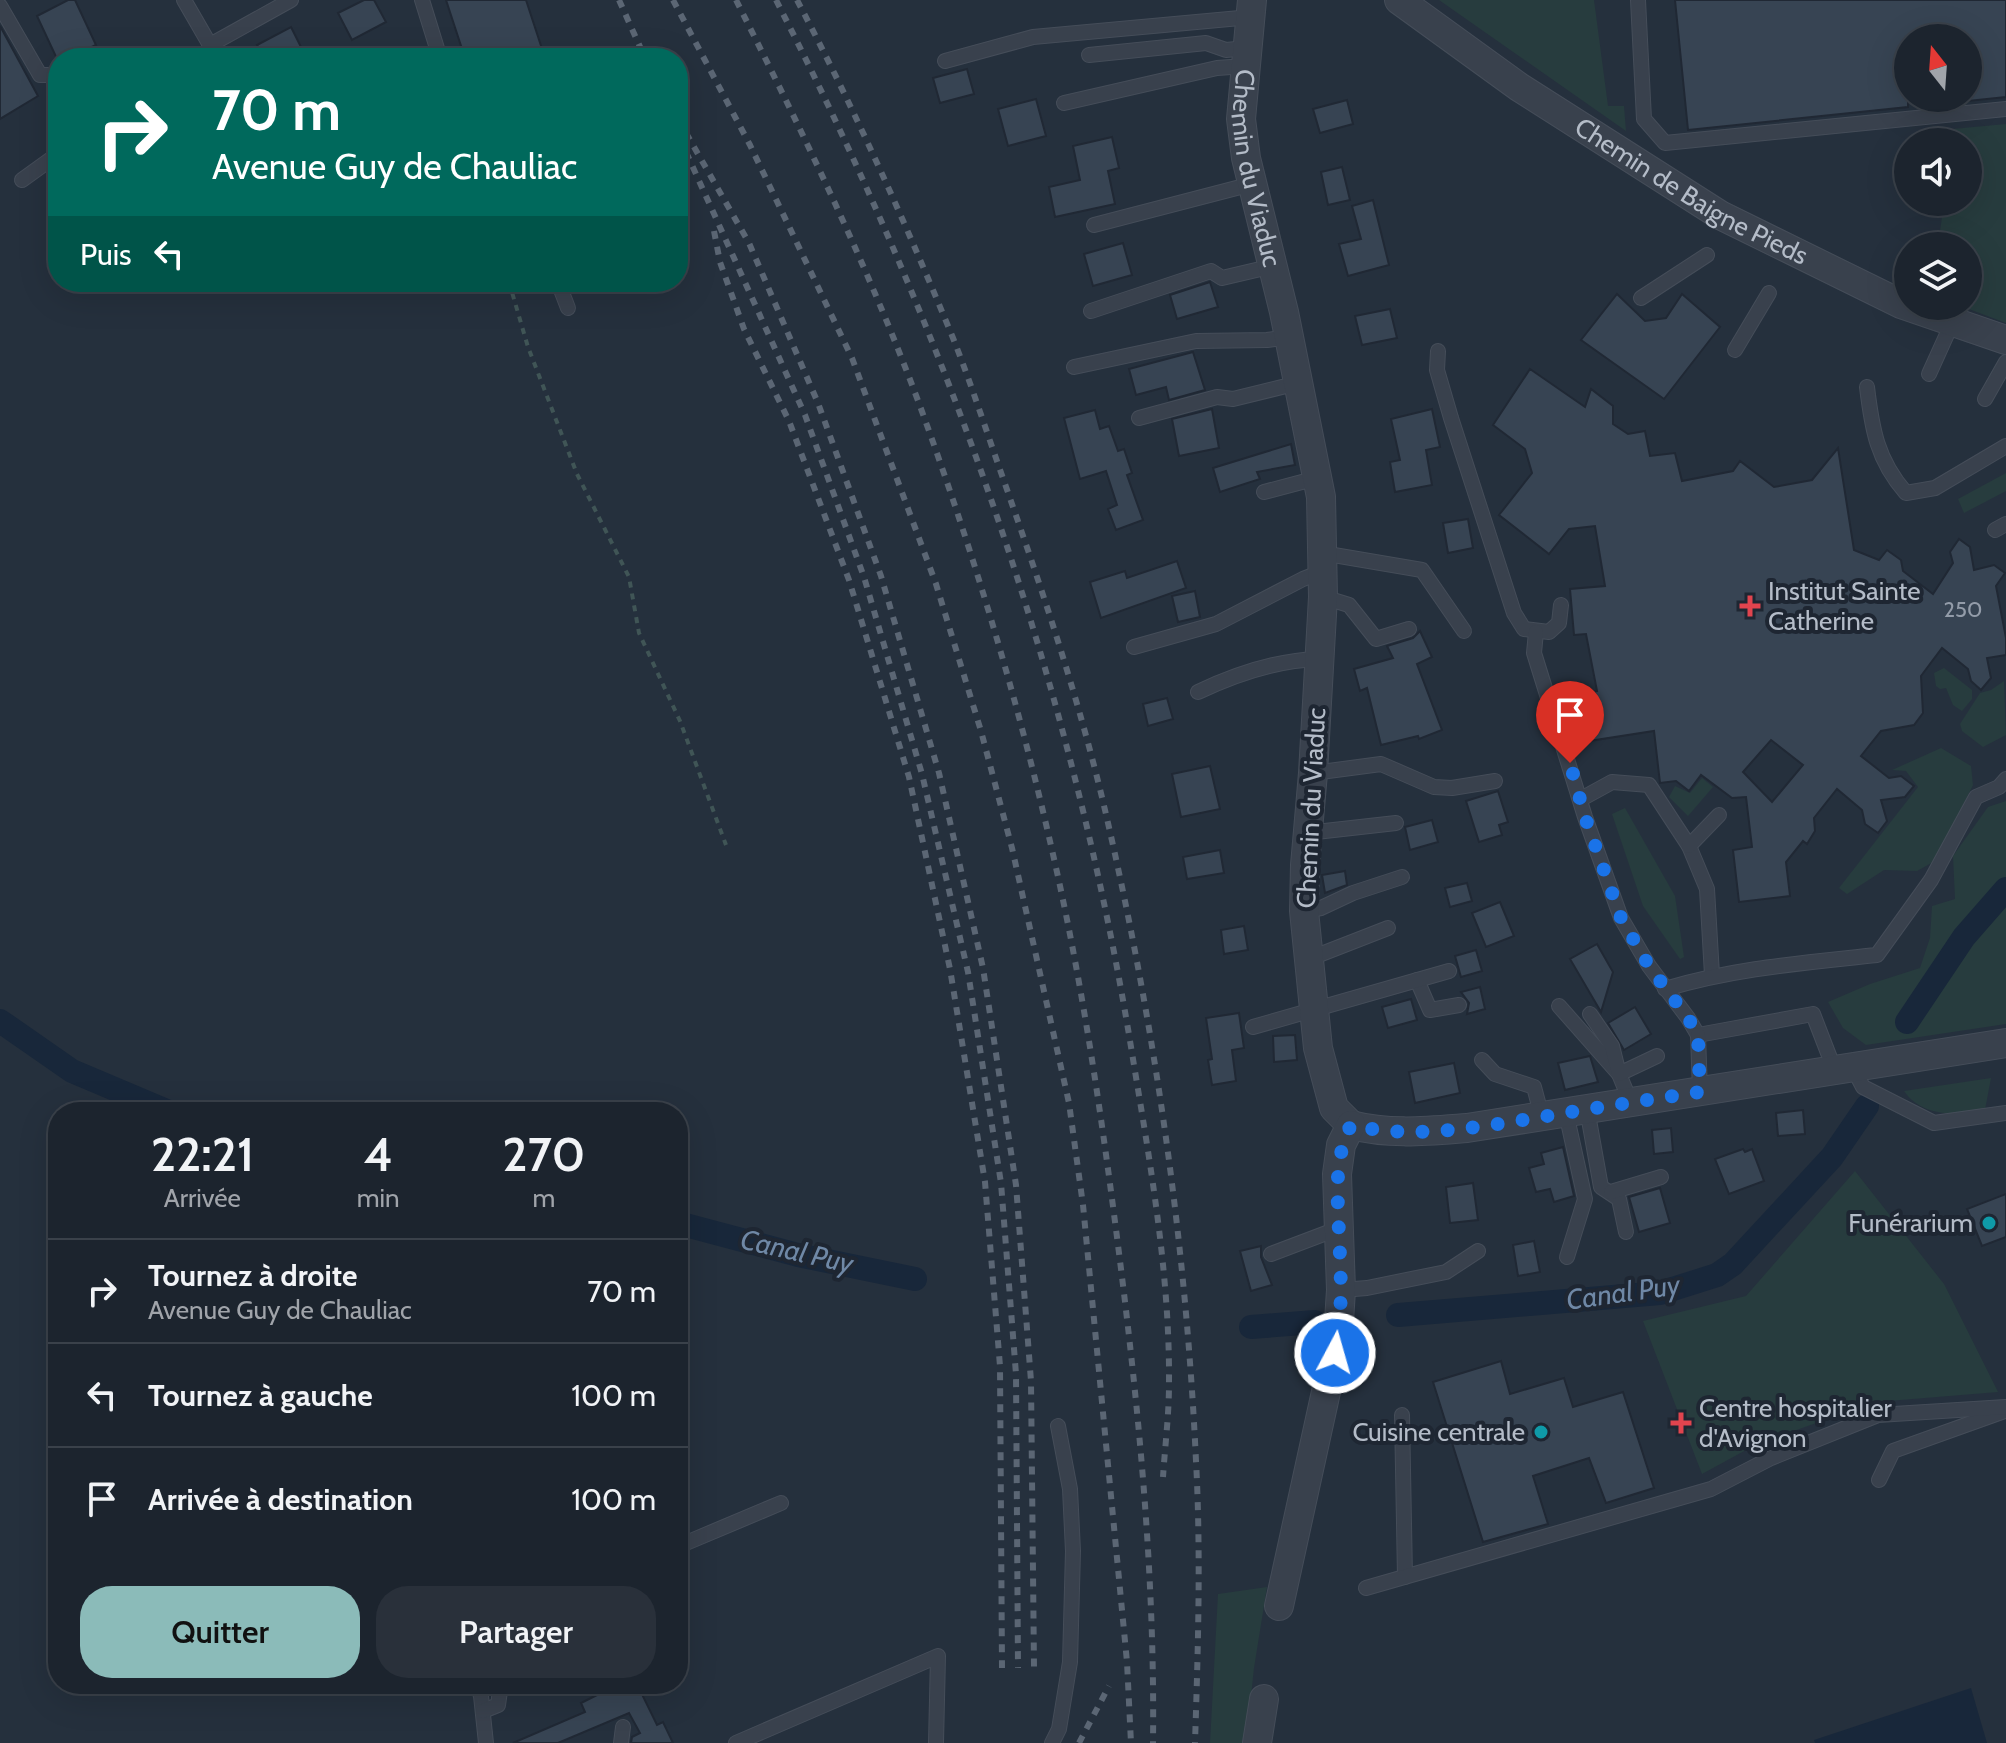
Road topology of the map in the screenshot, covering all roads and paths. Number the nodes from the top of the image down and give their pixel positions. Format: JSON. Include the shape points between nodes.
{"nodes":[{"id":1,"x":184,"y":0,"type":"edge"},
{"id":2,"x":291,"y":0,"type":"edge"},
{"id":3,"x":422,"y":0,"type":"edge"},
{"id":4,"x":1399,"y":0,"type":"edge"},
{"id":5,"x":1638,"y":0,"type":"edge"},
{"id":6,"x":0,"y":6,"type":"edge"},
{"id":7,"x":1251,"y":9,"type":"edge"},
{"id":8,"x":437,"y":48,"type":"edge"},
{"id":9,"x":1089,"y":55,"type":"dead end"},
{"id":10,"x":1246,"y":57,"type":"junction"},
{"id":11,"x":945,"y":61,"type":"dead end"},
{"id":12,"x":48,"y":75,"type":"edge"},
{"id":13,"x":1064,"y":103,"type":"dead end"},
{"id":14,"x":2006,"y":109,"type":"edge"},
{"id":15,"x":48,"y":161,"type":"edge"},
{"id":16,"x":22,"y":180,"type":"dead end"},
{"id":17,"x":1252,"y":184,"type":"junction"},
{"id":18,"x":1094,"y":225,"type":"dead end"},
{"id":19,"x":1707,"y":255,"type":"dead end"},
{"id":20,"x":1273,"y":266,"type":"junction"},
{"id":21,"x":512,"y":292,"type":"edge"},
{"id":22,"x":562,"y":292,"type":"edge"},
{"id":23,"x":1769,"y":293,"type":"dead end"},
{"id":24,"x":1641,"y":298,"type":"dead end"},
{"id":25,"x":568,"y":308,"type":"dead end"},
{"id":26,"x":1091,"y":311,"type":"dead end"},
{"id":27,"x":1953,"y":321,"type":"junction"},
{"id":28,"x":1289,"y":337,"type":"junction"},
{"id":29,"x":2006,"y":340,"type":"edge"},
{"id":30,"x":1735,"y":350,"type":"dead end"},
{"id":31,"x":1438,"y":351,"type":"dead end"},
{"id":32,"x":2006,"y":362,"type":"edge"},
{"id":33,"x":1074,"y":367,"type":"dead end"},
{"id":34,"x":1929,"y":374,"type":"dead end"},
{"id":35,"x":1298,"y":383,"type":"junction"},
{"id":36,"x":1867,"y":387,"type":"dead end"},
{"id":37,"x":1985,"y":399,"type":"dead end"},
{"id":38,"x":1139,"y":418,"type":"dead end"},
{"id":39,"x":2006,"y":446,"type":"edge"},
{"id":40,"x":1317,"y":478,"type":"junction"},
{"id":41,"x":1264,"y":492,"type":"dead end"},
{"id":42,"x":1322,"y":574,"type":"junction"},
{"id":43,"x":1561,"y":605,"type":"dead end"},
{"id":44,"x":1409,"y":629,"type":"dead end"},
{"id":45,"x":1464,"y":631,"type":"dead end"},
{"id":46,"x":1536,"y":632,"type":"junction"},
{"id":47,"x":1134,"y":647,"type":"dead end"},
{"id":48,"x":1319,"y":659,"type":"junction"},
{"id":49,"x":1198,"y":692,"type":"dead end"},
{"id":50,"x":1313,"y":773,"type":"junction"},
{"id":51,"x":2006,"y":779,"type":"edge"},
{"id":52,"x":1495,"y":781,"type":"dead end"},
{"id":53,"x":1581,"y":799,"type":"junction"},
{"id":54,"x":1719,"y":815,"type":"dead end"},
{"id":55,"x":1396,"y":823,"type":"dead end"},
{"id":56,"x":1307,"y":833,"type":"junction"},
{"id":57,"x":726,"y":845,"type":"dead end"},
{"id":58,"x":1689,"y":846,"type":"junction"},
{"id":59,"x":1402,"y":877,"type":"dead end"},
{"id":60,"x":1304,"y":911,"type":"junction"},
{"id":61,"x":1388,"y":928,"type":"dead end"},
{"id":62,"x":1311,"y":958,"type":"junction"},
{"id":63,"x":1449,"y":971,"type":"dead end"},
{"id":64,"x":1712,"y":975,"type":"junction"},
{"id":65,"x":1417,"y":980,"type":"junction"},
{"id":66,"x":1665,"y":989,"type":"junction"},
{"id":67,"x":1459,"y":1005,"type":"dead end"},
{"id":68,"x":1559,"y":1006,"type":"dead end"},
{"id":69,"x":1316,"y":1010,"type":"junction"},
{"id":70,"x":1590,"y":1014,"type":"dead end"},
{"id":71,"x":1253,"y":1027,"type":"dead end"},
{"id":72,"x":1698,"y":1035,"type":"junction"},
{"id":73,"x":2006,"y":1043,"type":"edge"},
{"id":74,"x":1657,"y":1056,"type":"dead end"},
{"id":75,"x":1482,"y":1060,"type":"dead end"},
{"id":76,"x":1852,"y":1069,"type":"junction"},
{"id":77,"x":1619,"y":1074,"type":"junction"},
{"id":78,"x":1700,"y":1092,"type":"junction"},
{"id":79,"x":1631,"y":1103,"type":"junction"},
{"id":80,"x":1565,"y":1113,"type":"junction"},
{"id":81,"x":2006,"y":1113,"type":"edge"},
{"id":82,"x":1351,"y":1125,"type":"junction"},
{"id":83,"x":1661,"y":1177,"type":"dead end"},
{"id":84,"x":1611,"y":1192,"type":"junction"},
{"id":85,"x":1626,"y":1232,"type":"dead end"},
{"id":86,"x":1339,"y":1234,"type":"junction"},
{"id":87,"x":1478,"y":1251,"type":"dead end"},
{"id":88,"x":1271,"y":1254,"type":"dead end"},
{"id":89,"x":1567,"y":1257,"type":"dead end"},
{"id":90,"x":1340,"y":1298,"type":"junction"},
{"id":91,"x":2006,"y":1409,"type":"edge"},
{"id":92,"x":1402,"y":1415,"type":"dead end"},
{"id":93,"x":1058,"y":1426,"type":"dead end"},
{"id":94,"x":1879,"y":1480,"type":"dead end"},
{"id":95,"x":781,"y":1503,"type":"dead end"},
{"id":96,"x":688,"y":1542,"type":"edge"},
{"id":97,"x":1405,"y":1577,"type":"junction"},
{"id":98,"x":1366,"y":1588,"type":"dead end"},
{"id":99,"x":1279,"y":1606,"type":"dead end"},
{"id":100,"x":479,"y":1694,"type":"edge"},
{"id":101,"x":500,"y":1694,"type":"edge"},
{"id":102,"x":1264,"y":1699,"type":"dead end"},
{"id":103,"x":483,"y":1711,"type":"junction"},
{"id":104,"x":623,"y":1727,"type":"dead end"},
{"id":105,"x":486,"y":1743,"type":"edge"},
{"id":106,"x":621,"y":1743,"type":"edge"},
{"id":107,"x":736,"y":1743,"type":"edge"},
{"id":108,"x":936,"y":1743,"type":"edge"},
{"id":109,"x":1052,"y":1743,"type":"edge"},
{"id":110,"x":1257,"y":1743,"type":"edge"}],
"edges":[{"from":1,"to":2,"type":"lane","via":[[210,45]]},
{"from":3,"to":8,"type":"lane"},
{"from":4,"to":27,"type":"street","name":"Chemin de Baigne Pieds","via":[[1519,87],[1720,215],[1901,304]]},
{"from":5,"to":14,"type":"lane","via":[[1644,119],[1665,143]]},
{"from":6,"to":12,"type":"lane","via":[[40,75]]},
{"from":7,"to":10,"type":"street","name":"Chemin du Viaduc"},
{"from":7,"to":11,"type":"lane","via":[[1033,37]]},
{"from":9,"to":10,"type":"lane","via":[[1206,43]]},
{"from":10,"to":13,"type":"lane"},
{"from":10,"to":17,"type":"street","name":"Chemin du Viaduc","via":[[1241,119]]},
{"from":15,"to":16,"type":"lane"},
{"from":17,"to":18,"type":"lane"},
{"from":17,"to":20,"type":"street","name":"Chemin du Viaduc"},
{"from":19,"to":24,"type":"lane"},
{"from":20,"to":26,"type":"lane","via":[[1222,278],[1211,271]]},
{"from":20,"to":28,"type":"street","name":"Chemin du Viaduc"},
{"from":21,"to":57,"type":"path","via":[[577,474],[629,577],[639,633],[680,721]]},
{"from":22,"to":25,"type":"lane"},
{"from":23,"to":30,"type":"lane"},
{"from":27,"to":29,"type":"street","name":"Chemin de Baigne Pieds"},
{"from":27,"to":34,"type":"lane"},
{"from":28,"to":33,"type":"lane","via":[[1196,341]]},
{"from":28,"to":35,"type":"street","name":"Chemin du Viaduc"},
{"from":31,"to":46,"type":"lane","via":[[1437,370],[1510,601],[1524,629]]},
{"from":32,"to":37,"type":"lane"},
{"from":35,"to":38,"type":"lane"},
{"from":35,"to":40,"type":"street","name":"Chemin du Viaduc"},
{"from":36,"to":39,"type":"lane","via":[[1872,432],[1890,475],[1906,493],[1935,488]]},
{"from":40,"to":41,"type":"lane"},
{"from":40,"to":42,"type":"street","name":"Chemin du Viaduc"},
{"from":42,"to":44,"type":"lane","via":[[1376,639]]},
{"from":42,"to":45,"type":"lane","via":[[1422,570]]},
{"from":42,"to":47,"type":"lane","via":[[1216,624]]},
{"from":42,"to":48,"type":"street","name":"Chemin du Viaduc"},
{"from":43,"to":46,"type":"lane","via":[[1559,623],[1549,632]]},
{"from":46,"to":53,"type":"lane","via":[[1534,653]]},
{"from":48,"to":49,"type":"lane","via":[[1233,675]]},
{"from":48,"to":50,"type":"street","name":"Chemin du Viaduc"},
{"from":50,"to":52,"type":"lane","via":[[1381,764],[1434,787]]},
{"from":50,"to":56,"type":"street","name":"Chemin du Viaduc"},
{"from":51,"to":64,"type":"lane","via":[[1976,797],[1931,880],[1877,955]]},
{"from":53,"to":58,"type":"lane","via":[[1612,782],[1649,785]]},
{"from":53,"to":66,"type":"lane","via":[[1621,918]]},
{"from":54,"to":58,"type":"lane"},
{"from":55,"to":56,"type":"lane"},
{"from":56,"to":60,"type":"street","name":"Chemin du Viaduc"},
{"from":58,"to":64,"type":"lane","via":[[1707,889]]},
{"from":59,"to":60,"type":"lane"},
{"from":60,"to":62,"type":"street","name":"Chemin du Viaduc"},
{"from":61,"to":62,"type":"lane"},
{"from":62,"to":69,"type":"street","name":"Chemin du Viaduc"},
{"from":63,"to":65,"type":"lane"},
{"from":64,"to":66,"type":"lane"},
{"from":65,"to":67,"type":"lane","via":[[1430,1010]]},
{"from":65,"to":69,"type":"lane"},
{"from":66,"to":72,"type":"lane"},
{"from":68,"to":77,"type":"lane"},
{"from":69,"to":71,"type":"lane"},
{"from":69,"to":82,"type":"street","name":"Chemin du Viaduc","via":[[1326,1086],[1334,1108]]},
{"from":70,"to":77,"type":"lane","via":[[1612,1046]]},
{"from":72,"to":76,"type":"lane","via":[[1813,1014]]},
{"from":72,"to":78,"type":"lane"},
{"from":73,"to":76,"type":"street"},
{"from":74,"to":77,"type":"lane"},
{"from":75,"to":80,"type":"lane","via":[[1495,1074],[1534,1087]]},
{"from":76,"to":78,"type":"street"},
{"from":76,"to":81,"type":"lane","via":[[1863,1087],[1934,1123]]},
{"from":77,"to":79,"type":"lane"},
{"from":78,"to":79,"type":"street"},
{"from":79,"to":80,"type":"street"},
{"from":80,"to":82,"type":"street","via":[[1413,1133]]},
{"from":80,"to":84,"type":"lane","via":[[1601,1187]]},
{"from":80,"to":89,"type":"lane","via":[[1585,1199]]},
{"from":82,"to":86,"type":"street","via":[[1341,1145],[1337,1174]]},
{"from":83,"to":84,"type":"lane"},
{"from":84,"to":85,"type":"lane","via":[[1619,1199]]},
{"from":86,"to":88,"type":"lane","via":[[1329,1232]]},
{"from":86,"to":90,"type":"street"},
{"from":87,"to":90,"type":"lane","via":[[1446,1272]]},
{"from":90,"to":99,"type":"street","via":[[1338,1337]]},
{"from":91,"to":94,"type":"lane","via":[[1893,1451]]},
{"from":91,"to":97,"type":"lane","via":[[1878,1415],[1771,1458],[1711,1489]]},
{"from":92,"to":97,"type":"lane"},
{"from":93,"to":109,"type":"lane","via":[[1070,1489],[1073,1551],[1070,1662]]},
{"from":95,"to":96,"type":"lane"},
{"from":97,"to":98,"type":"lane"},
{"from":100,"to":103,"type":"lane"},
{"from":101,"to":103,"type":"lane","via":[[498,1705]]},
{"from":102,"to":110,"type":"street"},
{"from":103,"to":105,"type":"lane"},
{"from":104,"to":106,"type":"lane"},
{"from":107,"to":108,"type":"lane","via":[[938,1656]]}]}
